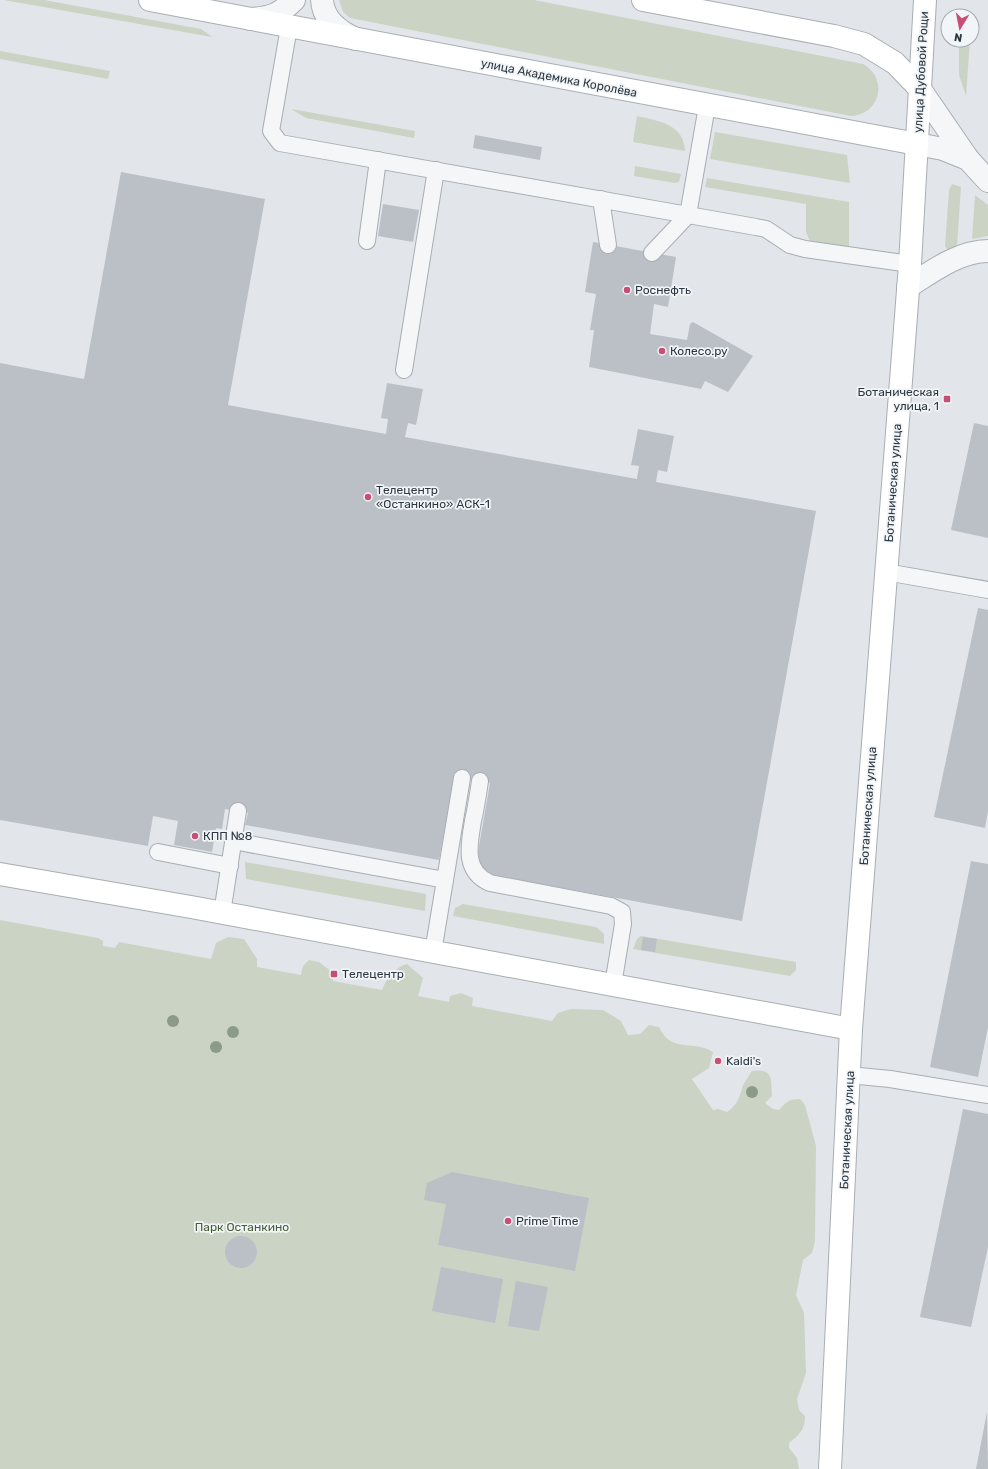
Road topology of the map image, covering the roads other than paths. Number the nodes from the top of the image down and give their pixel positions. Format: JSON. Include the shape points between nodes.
{"nodes":[{"id":1,"x":150,"y":0,"type":"edge"},
{"id":2,"x":294,"y":0,"type":"edge"},
{"id":3,"x":322,"y":0,"type":"edge"},
{"id":4,"x":644,"y":0,"type":"edge"},
{"id":5,"x":925,"y":0,"type":"edge"},
{"id":6,"x":250,"y":19,"type":"junction"},
{"id":7,"x":289,"y":27,"type":"junction"},
{"id":8,"x":357,"y":40,"type":"junction"},
{"id":9,"x":920,"y":89,"type":"junction"},
{"id":10,"x":706,"y":106,"type":"junction"},
{"id":11,"x":917,"y":144,"type":"junction"},
{"id":12,"x":968,"y":159,"type":"junction"},
{"id":13,"x":378,"y":160,"type":"junction"},
{"id":14,"x":436,"y":170,"type":"junction"},
{"id":15,"x":988,"y":181,"type":"edge"},
{"id":16,"x":601,"y":199,"type":"junction"},
{"id":17,"x":688,"y":215,"type":"junction"},
{"id":18,"x":367,"y":241,"type":"dead end"},
{"id":19,"x":608,"y":245,"type":"dead end"},
{"id":20,"x":988,"y":251,"type":"edge"},
{"id":21,"x":652,"y":253,"type":"dead end"},
{"id":22,"x":910,"y":264,"type":"junction"},
{"id":23,"x":908,"y":287,"type":"junction"},
{"id":24,"x":404,"y":370,"type":"dead end"},
{"id":25,"x":886,"y":572,"type":"junction"},
{"id":26,"x":988,"y":590,"type":"edge"},
{"id":27,"x":462,"y":778,"type":"dead end"},
{"id":28,"x":480,"y":781,"type":"dead end"},
{"id":29,"x":238,"y":811,"type":"dead end"},
{"id":30,"x":233,"y":841,"type":"junction"},
{"id":31,"x":158,"y":852,"type":"dead end"},
{"id":32,"x":230,"y":866,"type":"junction"},
{"id":33,"x":0,"y":874,"type":"edge"},
{"id":34,"x":445,"y":880,"type":"junction"},
{"id":35,"x":222,"y":913,"type":"junction"},
{"id":36,"x":433,"y":952,"type":"junction"},
{"id":37,"x":613,"y":985,"type":"junction"},
{"id":38,"x":851,"y":1029,"type":"junction"},
{"id":39,"x":849,"y":1075,"type":"junction"},
{"id":40,"x":988,"y":1095,"type":"edge"},
{"id":41,"x":830,"y":1469,"type":"edge"}],
"edges":[{"from":1,"to":6,"type":"main road","name":"улица Академика Королёва"},
{"from":2,"to":6,"type":"street","via":[[285,9],[269,18]]},
{"from":3,"to":8,"type":"street","via":[[328,18],[340,32]]},
{"from":4,"to":9,"type":"main road","name":"улица Академика Королёва","via":[[864,44],[895,62]]},
{"from":5,"to":9,"type":"main road","name":"улица Дубовой Рощи"},
{"from":6,"to":7,"type":"main road","name":"улица Академика Королёва"},
{"from":7,"to":8,"type":"main road","name":"улица Академика Королёва"},
{"from":7,"to":13,"type":"lane","via":[[272,131],[280,143]]},
{"from":8,"to":10,"type":"main road","name":"улица Академика Королёва"},
{"from":9,"to":11,"type":"main road","name":"улица Дубовой Рощи"},
{"from":9,"to":12,"type":"street","name":"улица Академика Королёва"},
{"from":10,"to":11,"type":"main road","name":"улица Академика Королёва"},
{"from":10,"to":17,"type":"lane"},
{"from":11,"to":12,"type":"street","name":"улица Академика Королёва","via":[[943,149]]},
{"from":11,"to":22,"type":"main road","name":"Ботаническая улица"},
{"from":12,"to":15,"type":"street","name":"улица Академика Королёва"},
{"from":13,"to":14,"type":"lane"},
{"from":13,"to":18,"type":"lane"},
{"from":14,"to":16,"type":"lane"},
{"from":14,"to":24,"type":"lane"},
{"from":16,"to":17,"type":"lane"},
{"from":16,"to":19,"type":"lane"},
{"from":17,"to":21,"type":"lane"},
{"from":17,"to":22,"type":"lane","via":[[766,229],[790,245],[805,249]]},
{"from":20,"to":23,"type":"street","via":[[962,257],[933,270]]},
{"from":22,"to":23,"type":"main road","name":"Ботаническая улица"},
{"from":23,"to":25,"type":"main road","name":"Ботаническая улица"},
{"from":25,"to":26,"type":"lane"},
{"from":25,"to":38,"type":"main road","name":"Ботаническая улица"},
{"from":27,"to":34,"type":"lane"},
{"from":28,"to":37,"type":"lane","via":[[469,850],[475,871],[483,880],[490,883],[611,906],[622,912],[623,924]]},
{"from":29,"to":30,"type":"lane"},
{"from":30,"to":32,"type":"lane"},
{"from":30,"to":34,"type":"lane"},
{"from":31,"to":32,"type":"lane"},
{"from":32,"to":35,"type":"lane"},
{"from":33,"to":35,"type":"main road"},
{"from":34,"to":36,"type":"lane"},
{"from":35,"to":36,"type":"main road"},
{"from":36,"to":37,"type":"main road"},
{"from":37,"to":38,"type":"main road"},
{"from":38,"to":39,"type":"main road","name":"Ботаническая улица"},
{"from":39,"to":40,"type":"lane"},
{"from":39,"to":41,"type":"main road","name":"Ботаническая улица"}]}
